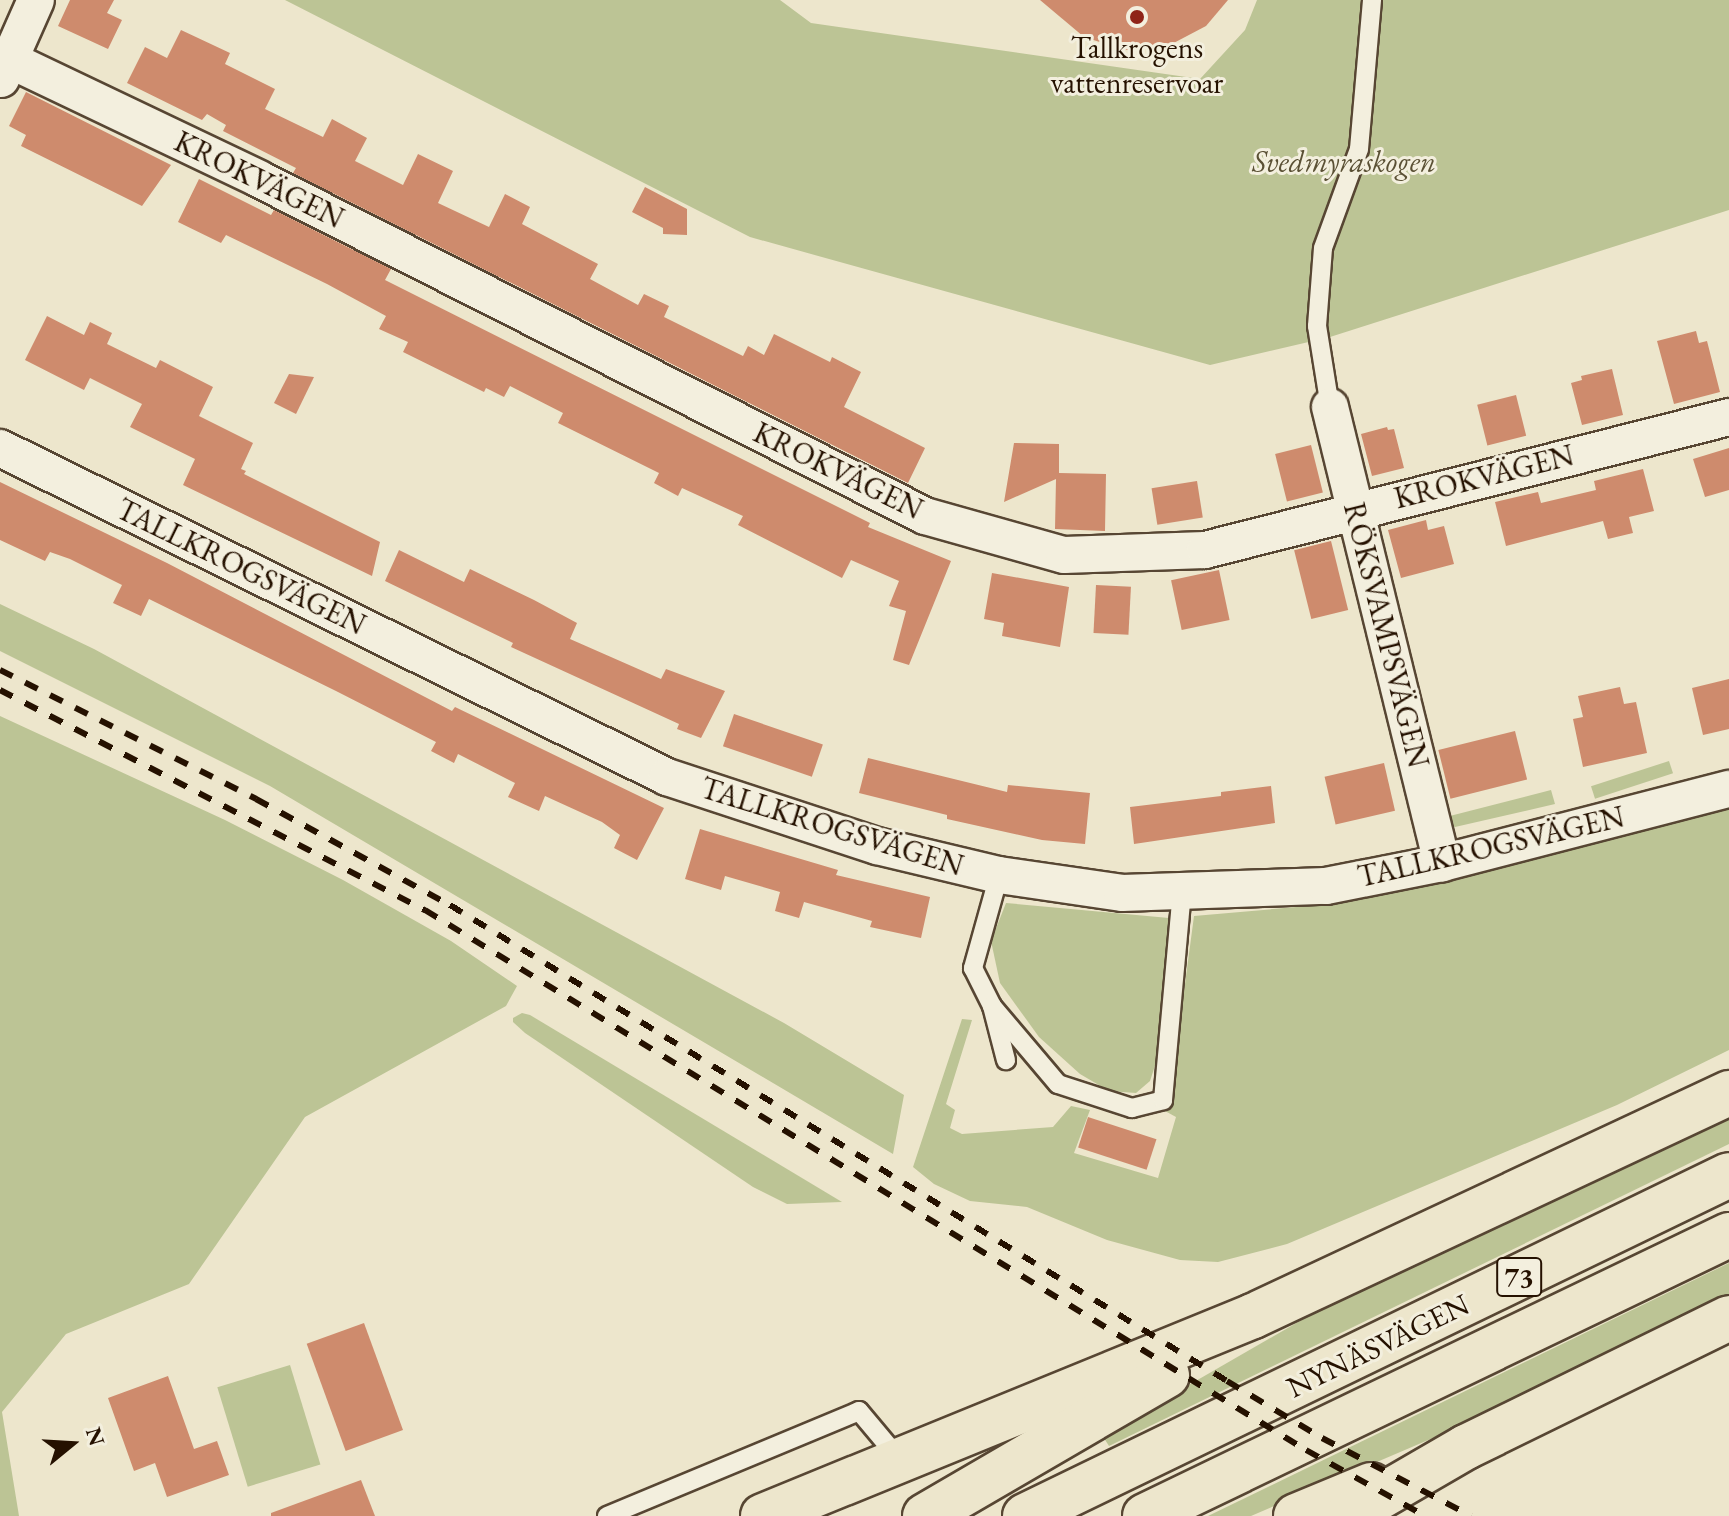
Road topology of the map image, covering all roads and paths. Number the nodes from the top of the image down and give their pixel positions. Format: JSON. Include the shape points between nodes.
{"nodes":[{"id":1,"x":36,"y":0,"type":"edge"},
{"id":2,"x":1372,"y":0,"type":"edge"},
{"id":3,"x":5,"y":70,"type":"edge"},
{"id":4,"x":1330,"y":407,"type":"joint"},
{"id":5,"x":1729,"y":417,"type":"edge"},
{"id":6,"x":0,"y":448,"type":"edge"},
{"id":7,"x":1355,"y":509,"type":"junction"},
{"id":8,"x":1729,"y":789,"type":"edge"},
{"id":9,"x":1442,"y":863,"type":"junction"},
{"id":10,"x":999,"y":875,"type":"junction"},
{"id":11,"x":1182,"y":891,"type":"junction"},
{"id":12,"x":992,"y":1006,"type":"junction"},
{"id":13,"x":1006,"y":1060,"type":"dead end"},
{"id":14,"x":1729,"y":1093,"type":"edge"},
{"id":15,"x":1729,"y":1175,"type":"edge"},
{"id":16,"x":1729,"y":1235,"type":"edge"},
{"id":17,"x":1328,"y":1281,"type":"junction"},
{"id":18,"x":1729,"y":1318,"type":"edge"},
{"id":19,"x":1466,"y":1447,"type":"junction"},
{"id":20,"x":900,"y":1460,"type":"junction"},
{"id":21,"x":607,"y":1516,"type":"edge"},
{"id":22,"x":763,"y":1516,"type":"edge"},
{"id":23,"x":925,"y":1516,"type":"edge"},
{"id":24,"x":1025,"y":1516,"type":"edge"},
{"id":25,"x":1145,"y":1516,"type":"edge"},
{"id":26,"x":1296,"y":1516,"type":"edge"},
{"id":27,"x":1347,"y":1516,"type":"edge"}],
"edges":[{"from":1,"to":3,"type":"street"},
{"from":2,"to":4,"type":"lane","via":[[1359,149],[1323,248],[1317,326]]},
{"from":3,"to":7,"type":"street","name":"KROKVÄGEN","via":[[259,179],[925,516],[1064,555],[1205,550]]},
{"from":4,"to":7,"type":"street","name":"RÖKSVAMPSVÄGEN"},
{"from":5,"to":7,"type":"street","name":"KROKVÄGEN"},
{"from":6,"to":10,"type":"street","name":"TALLKROGSVÄGEN","via":[[667,777],[877,846]]},
{"from":7,"to":9,"type":"street","name":"RÖKSVAMPSVÄGEN"},
{"from":8,"to":9,"type":"street","name":"TALLKROGSVÄGEN"},
{"from":9,"to":11,"type":"street","name":"TALLKROGSVÄGEN","via":[[1326,886]]},
{"from":10,"to":11,"type":"street","name":"TALLKROGSVÄGEN","via":[[1122,893]]},
{"from":10,"to":12,"type":"lane","via":[[973,968]]},
{"from":11,"to":12,"type":"lane","via":[[1163,1100],[1132,1108],[1058,1084]]},
{"from":12,"to":13,"type":"lane"},
{"from":14,"to":17,"type":"highway"},
{"from":15,"to":24,"type":"highway","name":"NYNÄSVÄGEN","number":"73"},
{"from":16,"to":25,"type":"highway","name":"NYNÄSVÄGEN","number":"73"},
{"from":17,"to":20,"type":"highway"},
{"from":17,"to":23,"type":"highway"},
{"from":18,"to":19,"type":"highway"},
{"from":19,"to":26,"type":"highway"},
{"from":19,"to":27,"type":"highway"},
{"from":20,"to":21,"type":"lane","via":[[859,1411]]},
{"from":20,"to":22,"type":"highway"}]}
